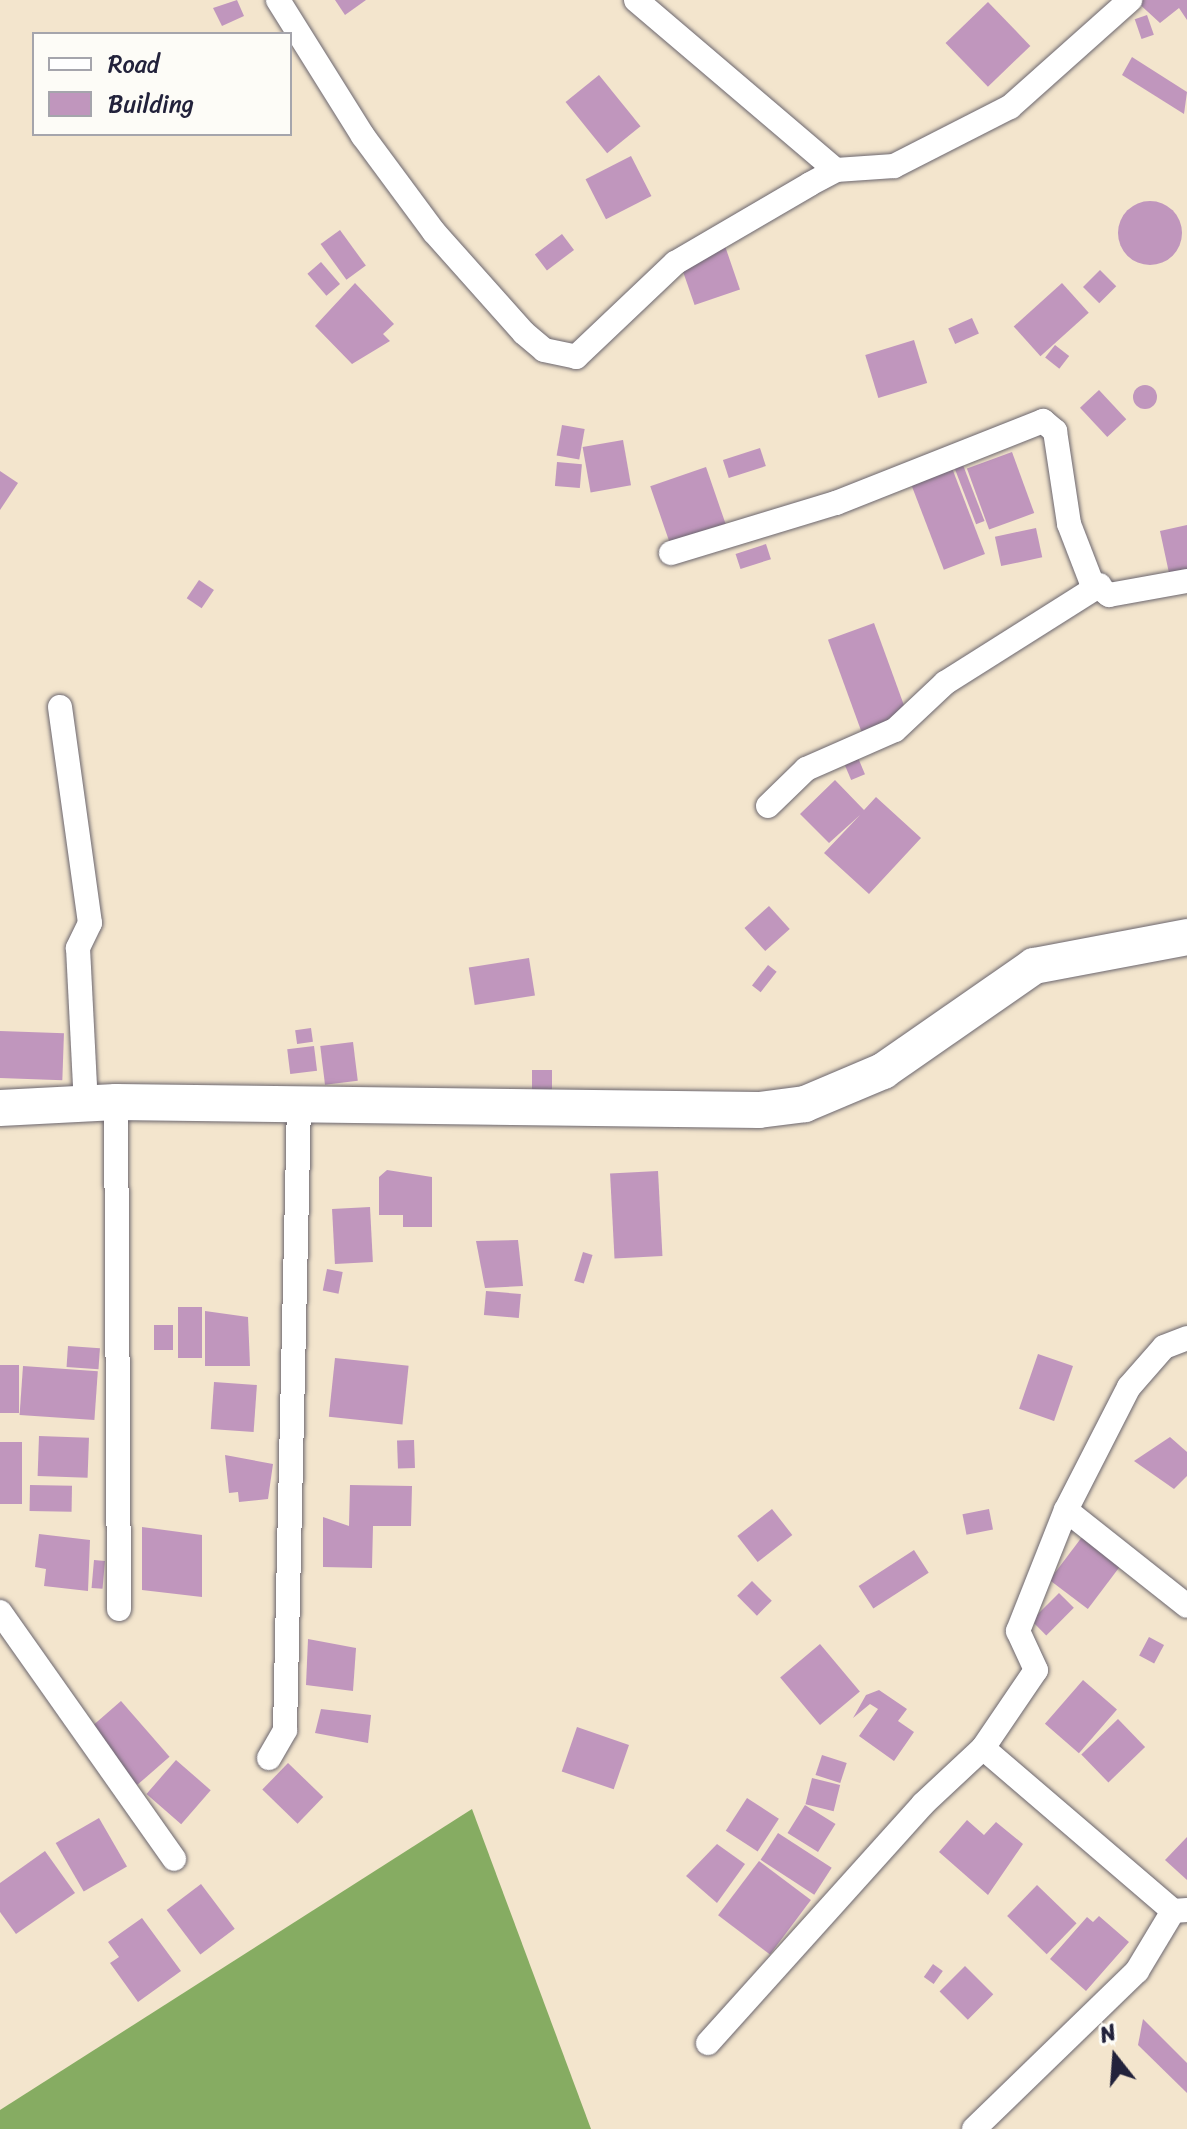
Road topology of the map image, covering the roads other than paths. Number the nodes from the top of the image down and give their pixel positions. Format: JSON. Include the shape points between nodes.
{"nodes":[{"id":1,"x":278,"y":0,"type":"edge"},
{"id":2,"x":636,"y":0,"type":"edge"},
{"id":3,"x":1130,"y":0,"type":"edge"},
{"id":4,"x":836,"y":170,"type":"junction"},
{"id":5,"x":671,"y":553,"type":"dead end"},
{"id":6,"x":1187,"y":581,"type":"edge"},
{"id":7,"x":1100,"y":585,"type":"junction"},
{"id":8,"x":60,"y":707,"type":"dead end"},
{"id":9,"x":768,"y":806,"type":"dead end"},
{"id":10,"x":1187,"y":937,"type":"edge"},
{"id":11,"x":101,"y":1103,"type":"junction"},
{"id":12,"x":299,"y":1105,"type":"junction"},
{"id":13,"x":0,"y":1108,"type":"edge"},
{"id":14,"x":1187,"y":1338,"type":"edge"},
{"id":15,"x":1066,"y":1510,"type":"junction"},
{"id":16,"x":1187,"y":1606,"type":"edge"},
{"id":17,"x":119,"y":1609,"type":"dead end"},
{"id":18,"x":0,"y":1612,"type":"edge"},
{"id":19,"x":983,"y":1748,"type":"junction"},
{"id":20,"x":269,"y":1758,"type":"dead end"},
{"id":21,"x":174,"y":1859,"type":"dead end"},
{"id":22,"x":1180,"y":1910,"type":"edge"},
{"id":23,"x":708,"y":2043,"type":"dead end"},
{"id":24,"x":974,"y":2129,"type":"edge"}],
"edges":[{"from":1,"to":4,"type":"street","via":[[391,176],[544,350],[576,357],[675,263]]},
{"from":2,"to":4,"type":"street"},
{"from":3,"to":4,"type":"street","via":[[1010,107],[894,166]]},
{"from":5,"to":7,"type":"street","via":[[822,507],[1043,421],[1055,431],[1081,564]]},
{"from":6,"to":7,"type":"street","via":[[1125,595],[1109,595]]},
{"from":7,"to":9,"type":"street","via":[[945,683],[895,730],[806,769]]},
{"from":8,"to":11,"type":"street","via":[[90,923],[78,948]]},
{"from":10,"to":12,"type":"street","via":[[1068,954],[1034,966],[883,1071],[805,1104],[759,1110]]},
{"from":11,"to":12,"type":"street"},
{"from":11,"to":13,"type":"street"},
{"from":11,"to":17,"type":"street"},
{"from":12,"to":20,"type":"street","via":[[285,1730]]},
{"from":14,"to":15,"type":"street","via":[[1164,1347],[1129,1387]]},
{"from":15,"to":16,"type":"street"},
{"from":15,"to":19,"type":"street","via":[[1018,1631],[1036,1670]]},
{"from":18,"to":21,"type":"street"},
{"from":19,"to":22,"type":"street"},
{"from":19,"to":23,"type":"street","via":[[923,1804]]},
{"from":22,"to":24,"type":"street","via":[[1137,1971]]}]}
